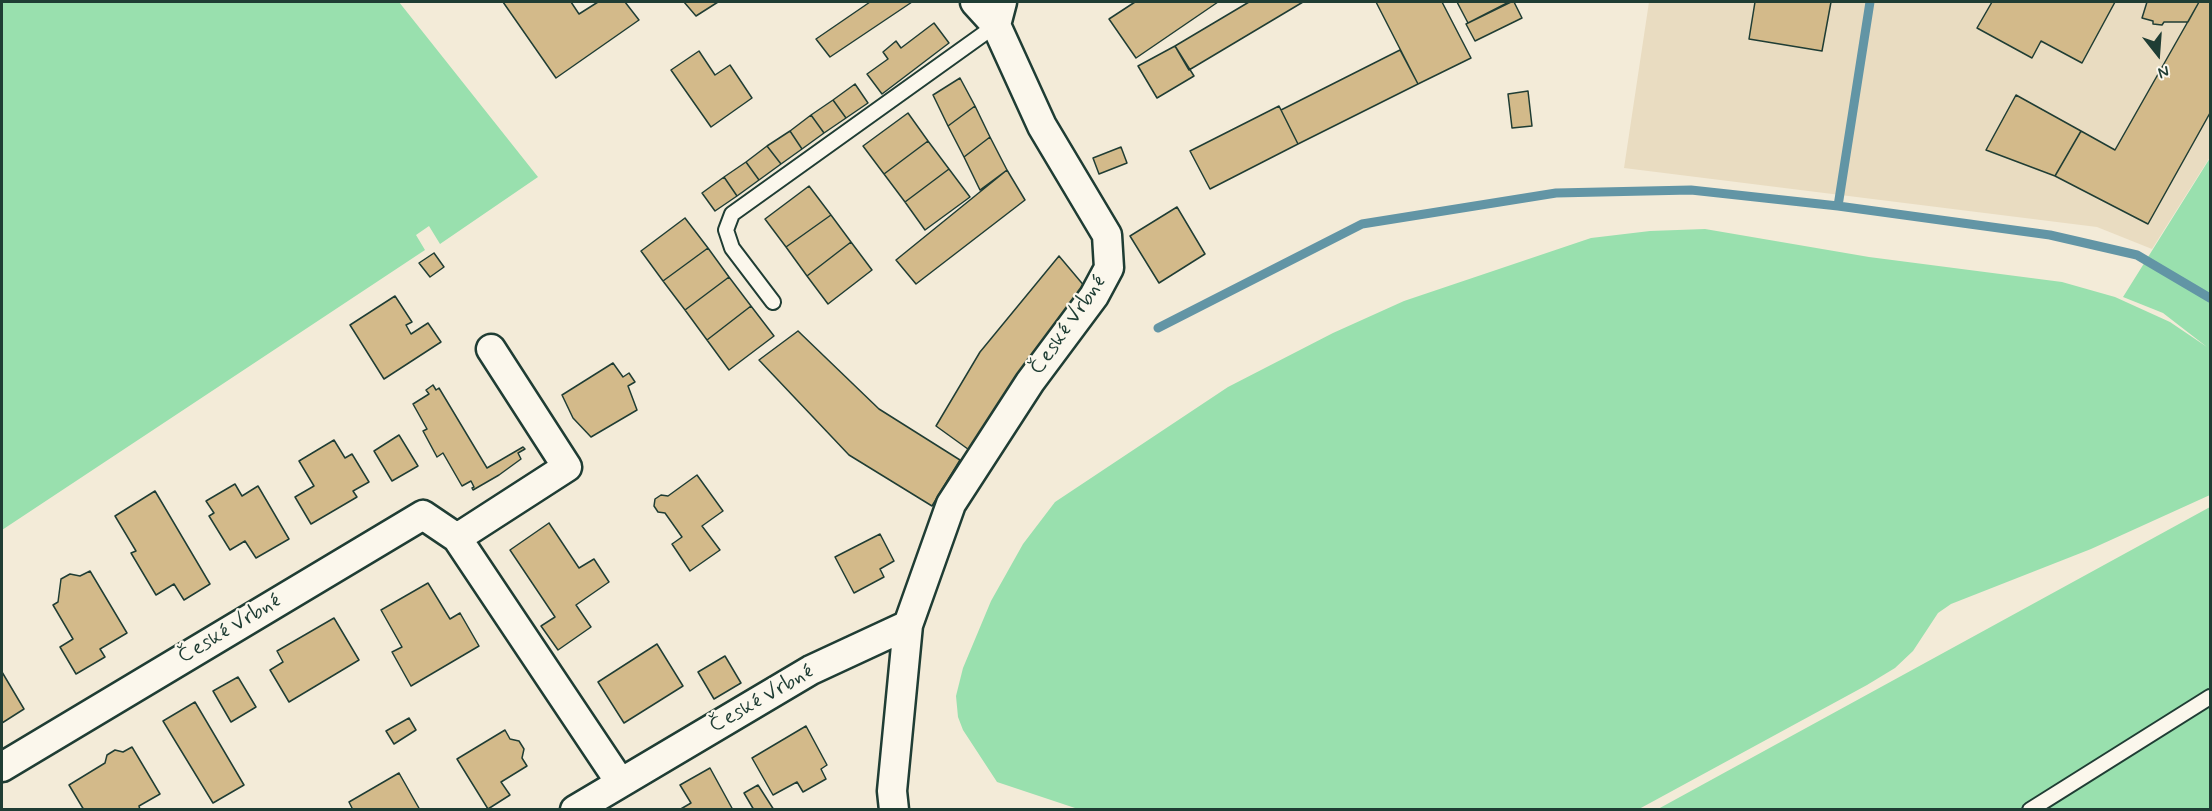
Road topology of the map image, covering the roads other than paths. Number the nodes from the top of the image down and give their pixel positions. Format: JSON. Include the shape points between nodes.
{"nodes":[{"id":1,"x":975,"y":2,"type":"edge"},
{"id":2,"x":999,"y":13,"type":"edge"},
{"id":3,"x":773,"y":302,"type":"dead end"},
{"id":4,"x":491,"y":349,"type":"dead end"},
{"id":5,"x":457,"y":538,"type":"junction"},
{"id":6,"x":908,"y":625,"type":"junction"},
{"id":7,"x":2211,"y":697,"type":"edge"},
{"id":8,"x":2,"y":767,"type":"edge"},
{"id":9,"x":620,"y":782,"type":"junction"},
{"id":10,"x":575,"y":810,"type":"edge"},
{"id":11,"x":894,"y":810,"type":"edge"},
{"id":12,"x":2030,"y":810,"type":"edge"}],
"edges":[{"from":1,"to":2,"type":"street","name":"České Vrbné"},
{"from":2,"to":3,"type":"lane","via":[[732,214],[726,230],[732,248]]},
{"from":2,"to":6,"type":"street","name":"České Vrbné","via":[[1042,126],[1107,235],[1109,267],[1094,296],[1030,382],[951,504]]},
{"from":4,"to":5,"type":"street","via":[[567,467]]},
{"from":5,"to":8,"type":"street","name":"České Vrbné","via":[[423,515]]},
{"from":5,"to":9,"type":"street","name":"České Vrbné"},
{"from":6,"to":9,"type":"street","name":"České Vrbné","via":[[811,670]]},
{"from":6,"to":11,"type":"street","name":"České Vrbné","via":[[892,791]]},
{"from":7,"to":12,"type":"lane"},
{"from":9,"to":10,"type":"street","name":"České Vrbné"}]}
